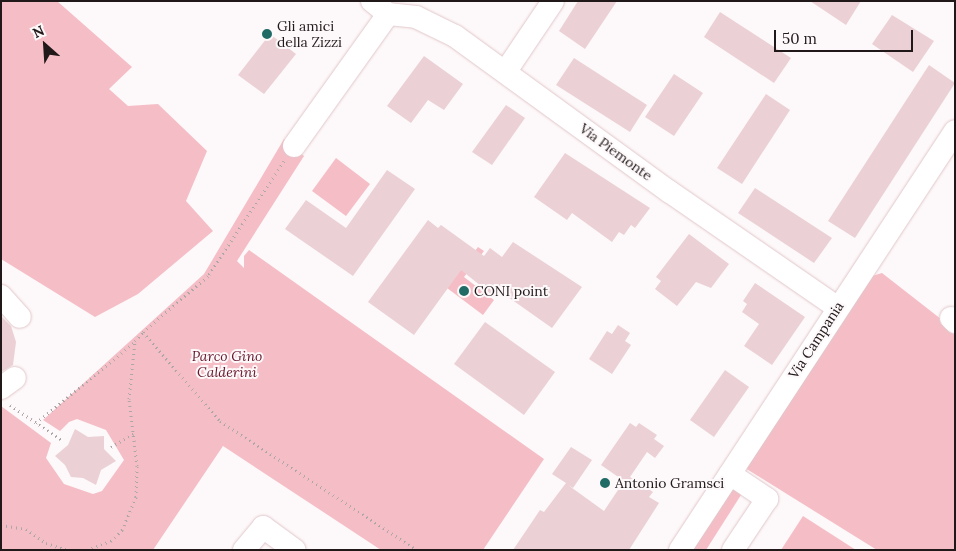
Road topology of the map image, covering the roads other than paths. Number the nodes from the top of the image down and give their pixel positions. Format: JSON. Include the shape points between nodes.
{"nodes":[{"id":1,"x":553,"y":1,"type":"edge"},
{"id":2,"x":380,"y":8,"type":"edge"},
{"id":3,"x":506,"y":71,"type":"junction"},
{"id":4,"x":955,"y":131,"type":"edge"},
{"id":5,"x":306,"y":137,"type":"road end"},
{"id":6,"x":1,"y":296,"type":"edge"},
{"id":7,"x":837,"y":307,"type":"junction"},
{"id":8,"x":20,"y":317,"type":"dead end"},
{"id":9,"x":730,"y":474,"type":"junction"},
{"id":10,"x":244,"y":550,"type":"edge"},
{"id":11,"x":295,"y":550,"type":"edge"},
{"id":12,"x":680,"y":550,"type":"edge"},
{"id":13,"x":733,"y":550,"type":"edge"}],
"edges":[{"from":1,"to":3,"type":"street"},
{"from":2,"to":3,"type":"street","name":"Via Piemonte","via":[[416,17],[439,28]]},
{"from":2,"to":5,"type":"street","name":"Via Piemonte"},
{"from":3,"to":7,"type":"street","name":"Via Piemonte","via":[[670,192]]},
{"from":4,"to":7,"type":"street","name":"Via Campania"},
{"from":6,"to":8,"type":"street"},
{"from":7,"to":9,"type":"street","name":"Via Campania"},
{"from":9,"to":12,"type":"street","name":"Via Campania"},
{"from":9,"to":13,"type":"street","via":[[767,499]]},
{"from":10,"to":11,"type":"street","via":[[263,527]]}]}
